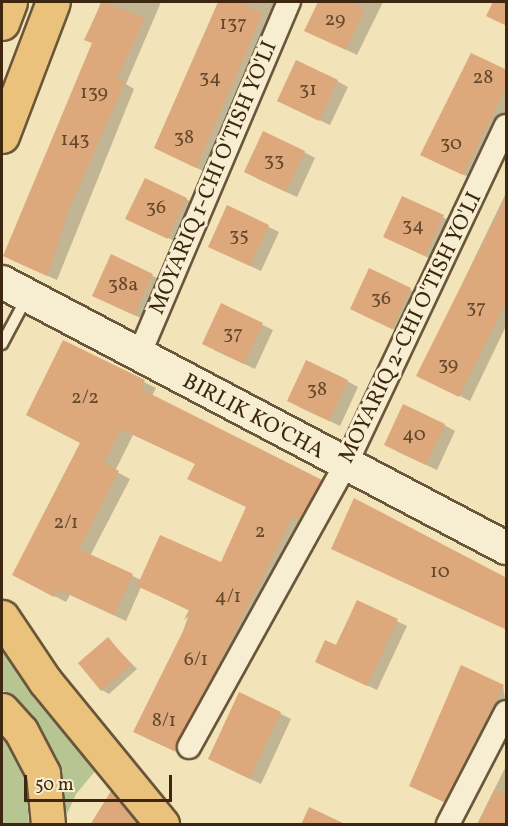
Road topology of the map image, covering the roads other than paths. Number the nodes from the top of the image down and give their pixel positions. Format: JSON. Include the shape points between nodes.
{"nodes":[{"id":1,"x":10,"y":2,"type":"edge"},
{"id":2,"x":53,"y":2,"type":"edge"},
{"id":3,"x":289,"y":2,"type":"edge"},
{"id":4,"x":2,"y":23,"type":"edge"},
{"id":5,"x":507,"y":126,"type":"edge"},
{"id":6,"x":2,"y":136,"type":"edge"},
{"id":7,"x":14,"y":289,"type":"edge"},
{"id":8,"x":2,"y":344,"type":"edge"},
{"id":9,"x":139,"y":355,"type":"junction"},
{"id":10,"x":345,"y":466,"type":"junction"},
{"id":11,"x":507,"y":548,"type":"edge"},
{"id":12,"x":2,"y":617,"type":"edge"},
{"id":13,"x":2,"y":710,"type":"edge"},
{"id":14,"x":507,"y":712,"type":"edge"},
{"id":15,"x":189,"y":747,"type":"dead end"},
{"id":16,"x":48,"y":825,"type":"edge"},
{"id":17,"x":162,"y":825,"type":"edge"},
{"id":18,"x":448,"y":825,"type":"edge"}],
"edges":[{"from":1,"to":4,"type":"main road"},
{"from":2,"to":6,"type":"main road"},
{"from":3,"to":9,"type":"street","name":"MOYARIQ 1-CHI O'TISH YO'LI"},
{"from":5,"to":10,"type":"street","name":"MOYARIQ 2-CHI O'TISH YO'LI"},
{"from":7,"to":8,"type":"lane"},
{"from":7,"to":9,"type":"street","name":"BIRLIK KO'CHA"},
{"from":9,"to":10,"type":"street","name":"BIRLIK KO'CHA"},
{"from":10,"to":11,"type":"street","name":"BIRLIK KO'CHA"},
{"from":10,"to":15,"type":"street","name":"MOYARIQ 2-CHI O'TISH YO'LI"},
{"from":12,"to":17,"type":"main road","via":[[45,681]]},
{"from":13,"to":16,"type":"main road","via":[[21,731],[43,773]]},
{"from":14,"to":18,"type":"street"}]}
